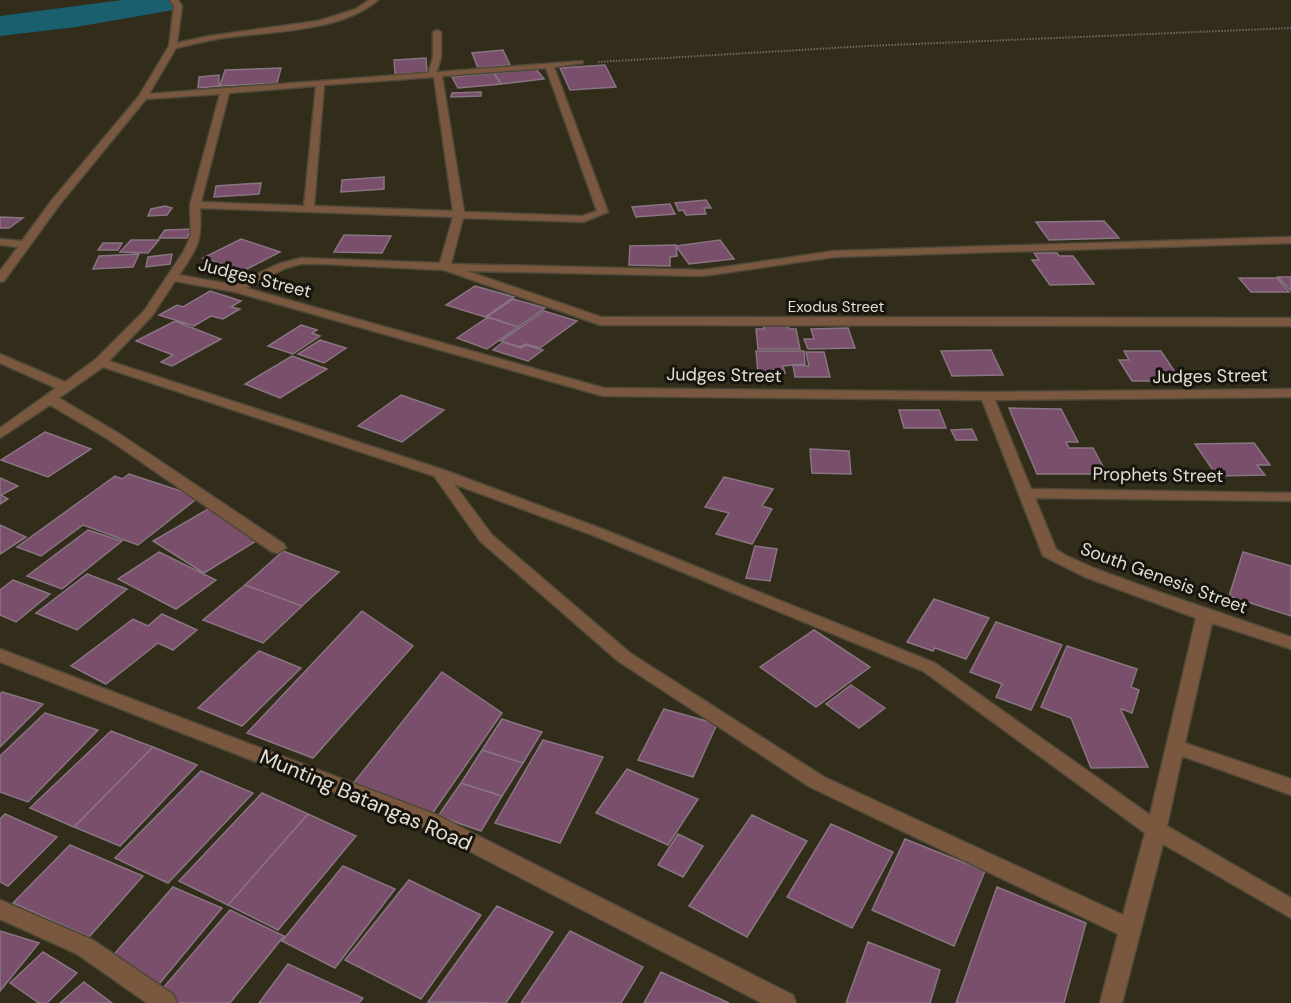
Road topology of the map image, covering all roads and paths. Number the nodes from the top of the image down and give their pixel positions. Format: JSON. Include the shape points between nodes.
{"nodes":[{"id":1,"x":174,"y":0,"type":"edge"},
{"id":2,"x":374,"y":0,"type":"edge"},
{"id":3,"x":1291,"y":28,"type":"edge"},
{"id":4,"x":437,"y":33,"type":"dead end"},
{"id":5,"x":173,"y":46,"type":"junction"},
{"id":6,"x":579,"y":63,"type":"joint"},
{"id":7,"x":550,"y":67,"type":"junction"},
{"id":8,"x":435,"y":74,"type":"junction"},
{"id":9,"x":320,"y":83,"type":"junction"},
{"id":10,"x":225,"y":91,"type":"junction"},
{"id":11,"x":143,"y":97,"type":"junction"},
{"id":12,"x":195,"y":205,"type":"junction"},
{"id":13,"x":309,"y":210,"type":"junction"},
{"id":14,"x":459,"y":214,"type":"junction"},
{"id":15,"x":1291,"y":240,"type":"edge"},
{"id":16,"x":0,"y":242,"type":"edge"},
{"id":17,"x":25,"y":244,"type":"junction"},
{"id":18,"x":445,"y":267,"type":"junction"},
{"id":19,"x":172,"y":277,"type":"junction"},
{"id":20,"x":0,"y":279,"type":"edge"},
{"id":21,"x":236,"y":289,"type":"junction"},
{"id":22,"x":1291,"y":322,"type":"edge"},
{"id":23,"x":0,"y":358,"type":"edge"},
{"id":24,"x":101,"y":362,"type":"junction"},
{"id":25,"x":66,"y":387,"type":"junction"},
{"id":26,"x":1291,"y":393,"type":"edge"},
{"id":27,"x":987,"y":396,"type":"junction"},
{"id":28,"x":50,"y":399,"type":"junction"},
{"id":29,"x":0,"y":434,"type":"edge"},
{"id":30,"x":439,"y":473,"type":"junction"},
{"id":31,"x":1025,"y":493,"type":"junction"},
{"id":32,"x":1260,"y":496,"type":"junction"},
{"id":33,"x":1291,"y":497,"type":"edge"},
{"id":34,"x":1291,"y":506,"type":"edge"},
{"id":35,"x":278,"y":548,"type":"dead end"},
{"id":36,"x":1205,"y":616,"type":"junction"},
{"id":37,"x":1291,"y":643,"type":"edge"},
{"id":38,"x":0,"y":655,"type":"edge"},
{"id":39,"x":1174,"y":746,"type":"junction"},
{"id":40,"x":1291,"y":787,"type":"edge"},
{"id":41,"x":1156,"y":830,"type":"junction"},
{"id":42,"x":0,"y":909,"type":"edge"},
{"id":43,"x":1291,"y":909,"type":"edge"},
{"id":44,"x":1130,"y":929,"type":"junction"},
{"id":45,"x":166,"y":1003,"type":"edge"},
{"id":46,"x":785,"y":1003,"type":"edge"},
{"id":47,"x":1111,"y":1003,"type":"edge"}],
"edges":[{"from":1,"to":5,"type":"street","via":[[178,6]]},
{"from":2,"to":5,"type":"street","via":[[362,10],[341,18]]},
{"from":3,"to":6,"type":"path","via":[[867,45]]},
{"from":4,"to":8,"type":"street"},
{"from":5,"to":11,"type":"street"},
{"from":6,"to":7,"type":"street"},
{"from":7,"to":8,"type":"street"},
{"from":7,"to":14,"type":"street","via":[[603,212],[583,219]]},
{"from":8,"to":9,"type":"street"},
{"from":8,"to":14,"type":"street"},
{"from":9,"to":10,"type":"street"},
{"from":9,"to":13,"type":"street"},
{"from":10,"to":11,"type":"street"},
{"from":10,"to":12,"type":"street"},
{"from":11,"to":17,"type":"street"},
{"from":12,"to":13,"type":"street"},
{"from":12,"to":19,"type":"street","via":[[196,235]]},
{"from":13,"to":14,"type":"street"},
{"from":14,"to":18,"type":"street"},
{"from":15,"to":18,"type":"street","via":[[834,254],[703,273]]},
{"from":16,"to":17,"type":"street"},
{"from":17,"to":20,"type":"street"},
{"from":18,"to":21,"type":"street","via":[[301,261]]},
{"from":18,"to":22,"type":"street","name":"Exodus Street","via":[[600,321]]},
{"from":19,"to":21,"type":"street","name":"Judges Street"},
{"from":19,"to":24,"type":"street","via":[[148,313]]},
{"from":21,"to":27,"type":"street","name":"Judges Street","via":[[603,392]]},
{"from":23,"to":25,"type":"street"},
{"from":24,"to":25,"type":"street"},
{"from":24,"to":30,"type":"street"},
{"from":25,"to":28,"type":"street"},
{"from":26,"to":27,"type":"street","name":"Judges Street"},
{"from":27,"to":31,"type":"street","name":"South Genesis Street"},
{"from":28,"to":29,"type":"street"},
{"from":28,"to":35,"type":"street","via":[[113,436]]},
{"from":30,"to":41,"type":"street","via":[[600,533],[929,667]]},
{"from":30,"to":44,"type":"street","via":[[486,538],[624,657],[817,782]]},
{"from":31,"to":32,"type":"street","name":"Prophets Street"},
{"from":31,"to":36,"type":"street","name":"South Genesis Street","via":[[1049,552],[1066,564]]},
{"from":32,"to":33,"type":"street","name":"Prophets Street"},
{"from":32,"to":34,"type":"street"},
{"from":36,"to":37,"type":"street","name":"South Genesis Street"},
{"from":36,"to":39,"type":"street"},
{"from":38,"to":46,"type":"street","name":"Munting Batangas Road","via":[[430,821]]},
{"from":39,"to":40,"type":"street"},
{"from":39,"to":41,"type":"street"},
{"from":41,"to":43,"type":"street"},
{"from":41,"to":44,"type":"street"},
{"from":42,"to":45,"type":"street","via":[[85,947]]},
{"from":44,"to":47,"type":"street"}]}
